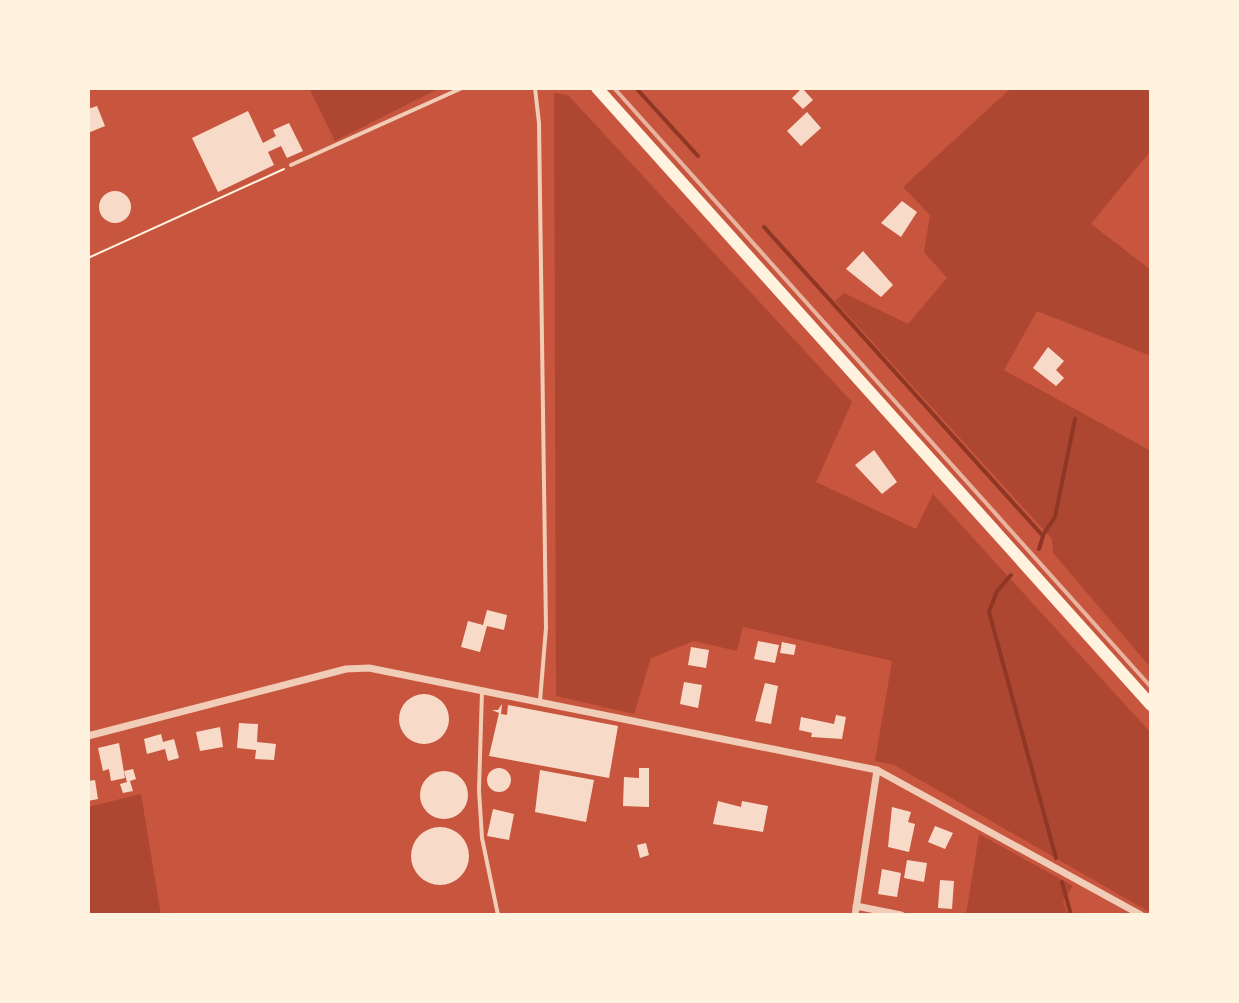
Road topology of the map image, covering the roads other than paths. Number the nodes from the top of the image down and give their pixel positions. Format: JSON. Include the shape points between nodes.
{"nodes":[{"id":1,"x":462,"y":88,"type":"edge"},
{"id":2,"x":535,"y":88,"type":"edge"},
{"id":3,"x":597,"y":88,"type":"edge"},
{"id":4,"x":291,"y":165,"type":"road end"},
{"id":5,"x":482,"y":691,"type":"junction"},
{"id":6,"x":540,"y":704,"type":"junction"},
{"id":7,"x":1151,"y":705,"type":"edge"},
{"id":8,"x":88,"y":736,"type":"edge"},
{"id":9,"x":877,"y":770,"type":"junction"},
{"id":10,"x":856,"y":911,"type":"edge"},
{"id":11,"x":498,"y":915,"type":"edge"},
{"id":12,"x":901,"y":915,"type":"edge"},
{"id":13,"x":1141,"y":915,"type":"edge"}],
"edges":[{"from":1,"to":4,"type":"lane"},
{"from":2,"to":6,"type":"lane","via":[[546,628]]},
{"from":3,"to":7,"type":"main road"},
{"from":5,"to":6,"type":"street"},
{"from":5,"to":8,"type":"street","via":[[369,668],[346,669]]},
{"from":5,"to":11,"type":"lane","via":[[482,838]]},
{"from":6,"to":9,"type":"street"},
{"from":9,"to":10,"type":"street"},
{"from":9,"to":13,"type":"street"},
{"from":10,"to":12,"type":"street"}]}
